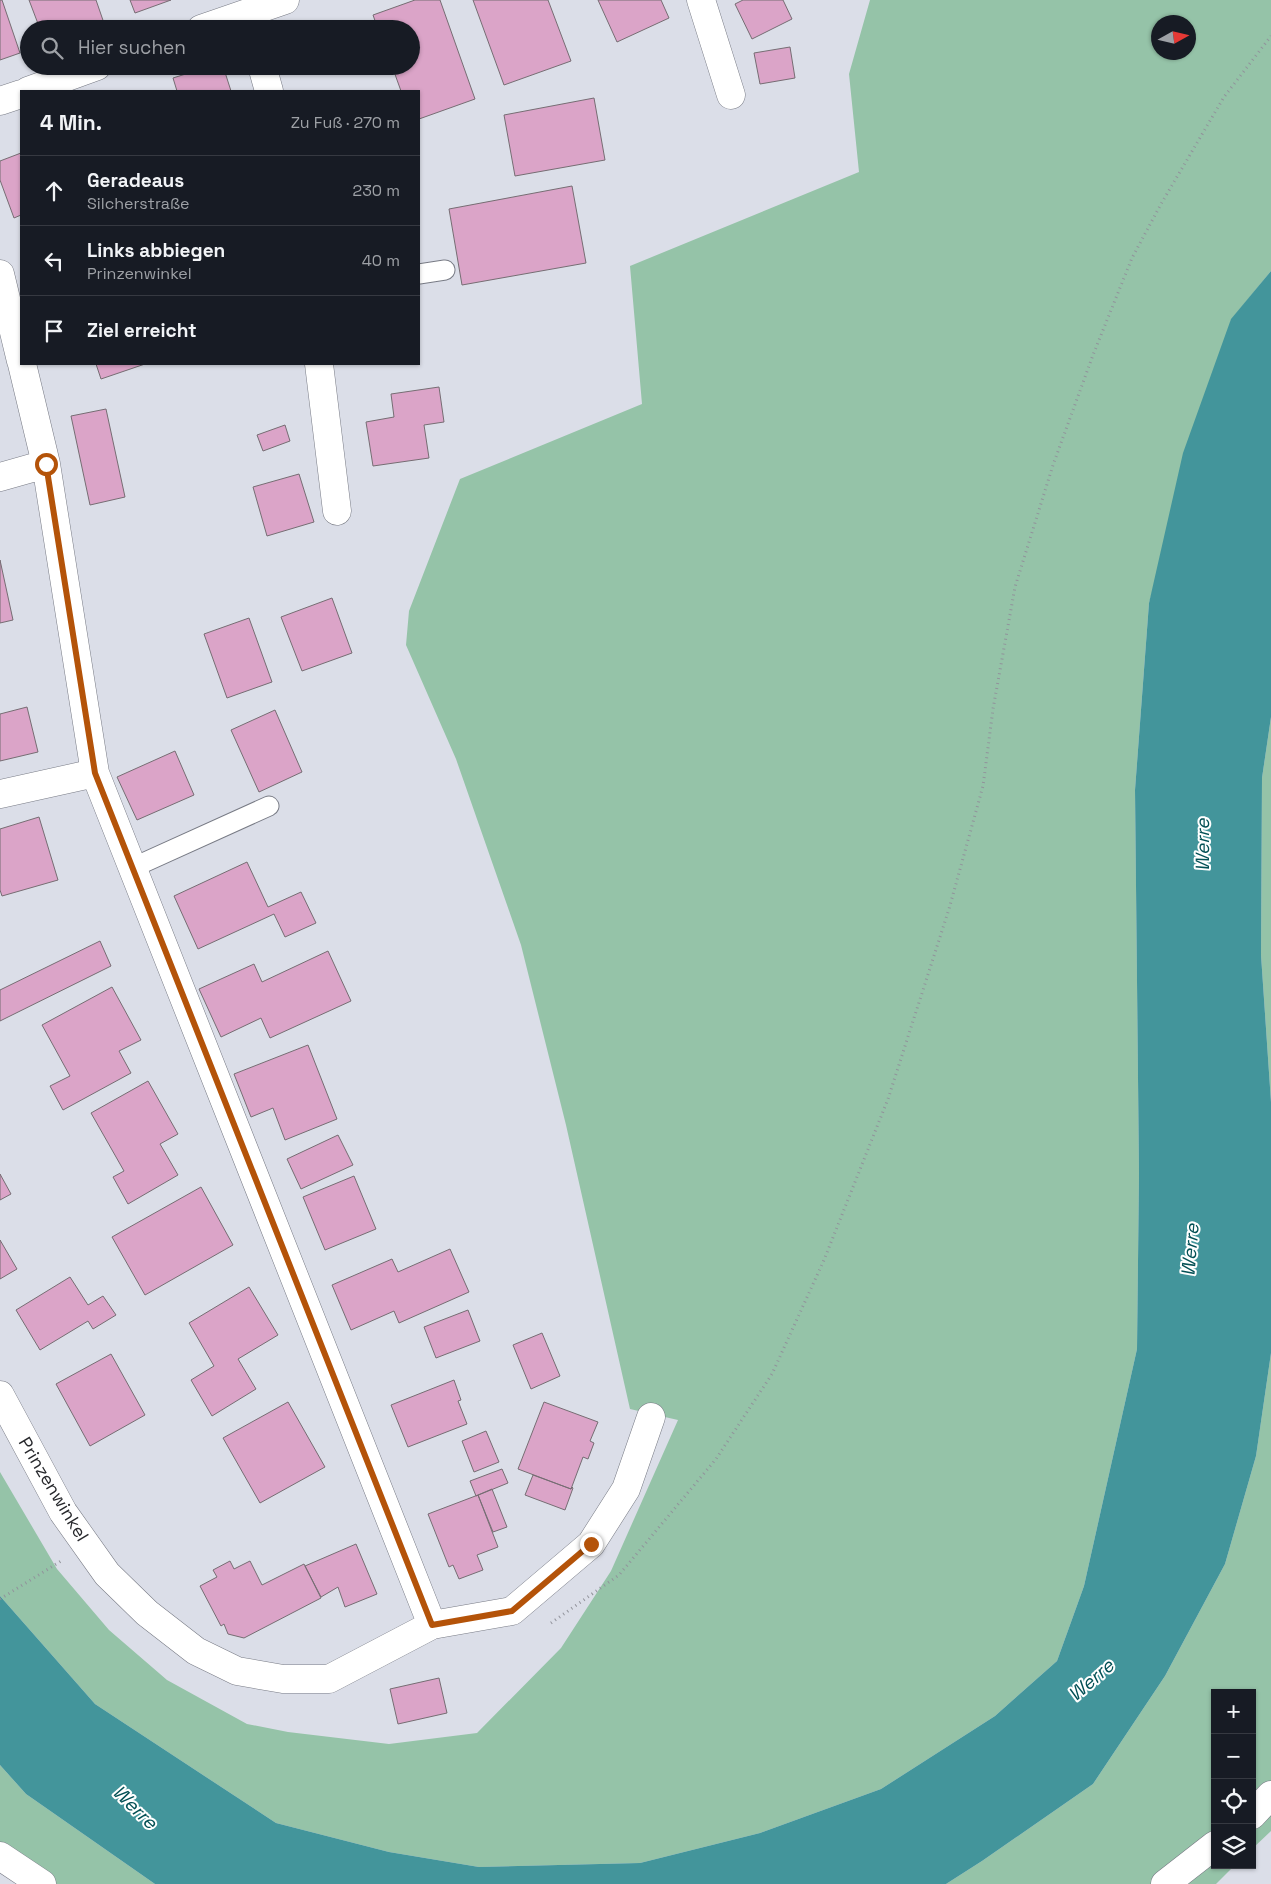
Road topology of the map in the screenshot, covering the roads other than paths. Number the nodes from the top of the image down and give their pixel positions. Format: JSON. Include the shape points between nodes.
{"nodes":[{"id":1,"x":285,"y":0,"type":"edge"},
{"id":2,"x":701,"y":0,"type":"edge"},
{"id":3,"x":249,"y":13,"type":"edge"},
{"id":4,"x":228,"y":20,"type":"edge"},
{"id":5,"x":72,"y":75,"type":"edge"},
{"id":6,"x":264,"y":75,"type":"edge"},
{"id":7,"x":31,"y":90,"type":"edge"},
{"id":8,"x":268,"y":90,"type":"edge"},
{"id":9,"x":20,"y":94,"type":"edge"},
{"id":10,"x":731,"y":95,"type":"dead end"},
{"id":11,"x":0,"y":101,"type":"edge"},
{"id":12,"x":445,"y":270,"type":"dead end"},
{"id":13,"x":0,"y":274,"type":"edge"},
{"id":14,"x":420,"y":274,"type":"edge"},
{"id":15,"x":20,"y":355,"type":"edge"},
{"id":16,"x":22,"y":365,"type":"edge"},
{"id":17,"x":319,"y":365,"type":"edge"},
{"id":18,"x":46,"y":464,"type":"junction"},
{"id":19,"x":0,"y":477,"type":"edge"},
{"id":20,"x":337,"y":511,"type":"dead end"},
{"id":21,"x":95,"y":773,"type":"junction"},
{"id":22,"x":0,"y":794,"type":"edge"},
{"id":23,"x":269,"y":806,"type":"dead end"},
{"id":24,"x":132,"y":868,"type":"junction"},
{"id":25,"x":0,"y":1395,"type":"edge"},
{"id":26,"x":651,"y":1417,"type":"dead end"},
{"id":27,"x":432,"y":1625,"type":"junction"},
{"id":28,"x":1271,"y":1794,"type":"edge"},
{"id":29,"x":1256,"y":1811,"type":"edge"},
{"id":30,"x":1211,"y":1848,"type":"edge"},
{"id":31,"x":0,"y":1856,"type":"edge"},
{"id":32,"x":42,"y":1884,"type":"edge"},
{"id":33,"x":1166,"y":1884,"type":"edge"}],
"edges":[{"from":1,"to":3,"type":"street"},
{"from":2,"to":10,"type":"street"},
{"from":3,"to":4,"type":"street"},
{"from":5,"to":7,"type":"street"},
{"from":6,"to":8,"type":"street"},
{"from":9,"to":11,"type":"street"},
{"from":12,"to":14,"type":"lane"},
{"from":13,"to":15,"type":"street"},
{"from":16,"to":18,"type":"street"},
{"from":17,"to":20,"type":"street"},
{"from":18,"to":19,"type":"street"},
{"from":18,"to":21,"type":"street"},
{"from":21,"to":22,"type":"street"},
{"from":21,"to":24,"type":"street"},
{"from":23,"to":24,"type":"lane"},
{"from":24,"to":27,"type":"street"},
{"from":25,"to":27,"type":"street","name":"Prinzenwinkel","via":[[63,1512],[107,1574],[147,1613],[196,1652],[237,1671],[283,1679],[329,1679]]},
{"from":26,"to":27,"type":"street","name":"Prinzenwinkel","via":[[626,1489],[591,1544],[512,1611]]},
{"from":28,"to":29,"type":"street"},
{"from":30,"to":33,"type":"street"},
{"from":31,"to":32,"type":"street"}]}
